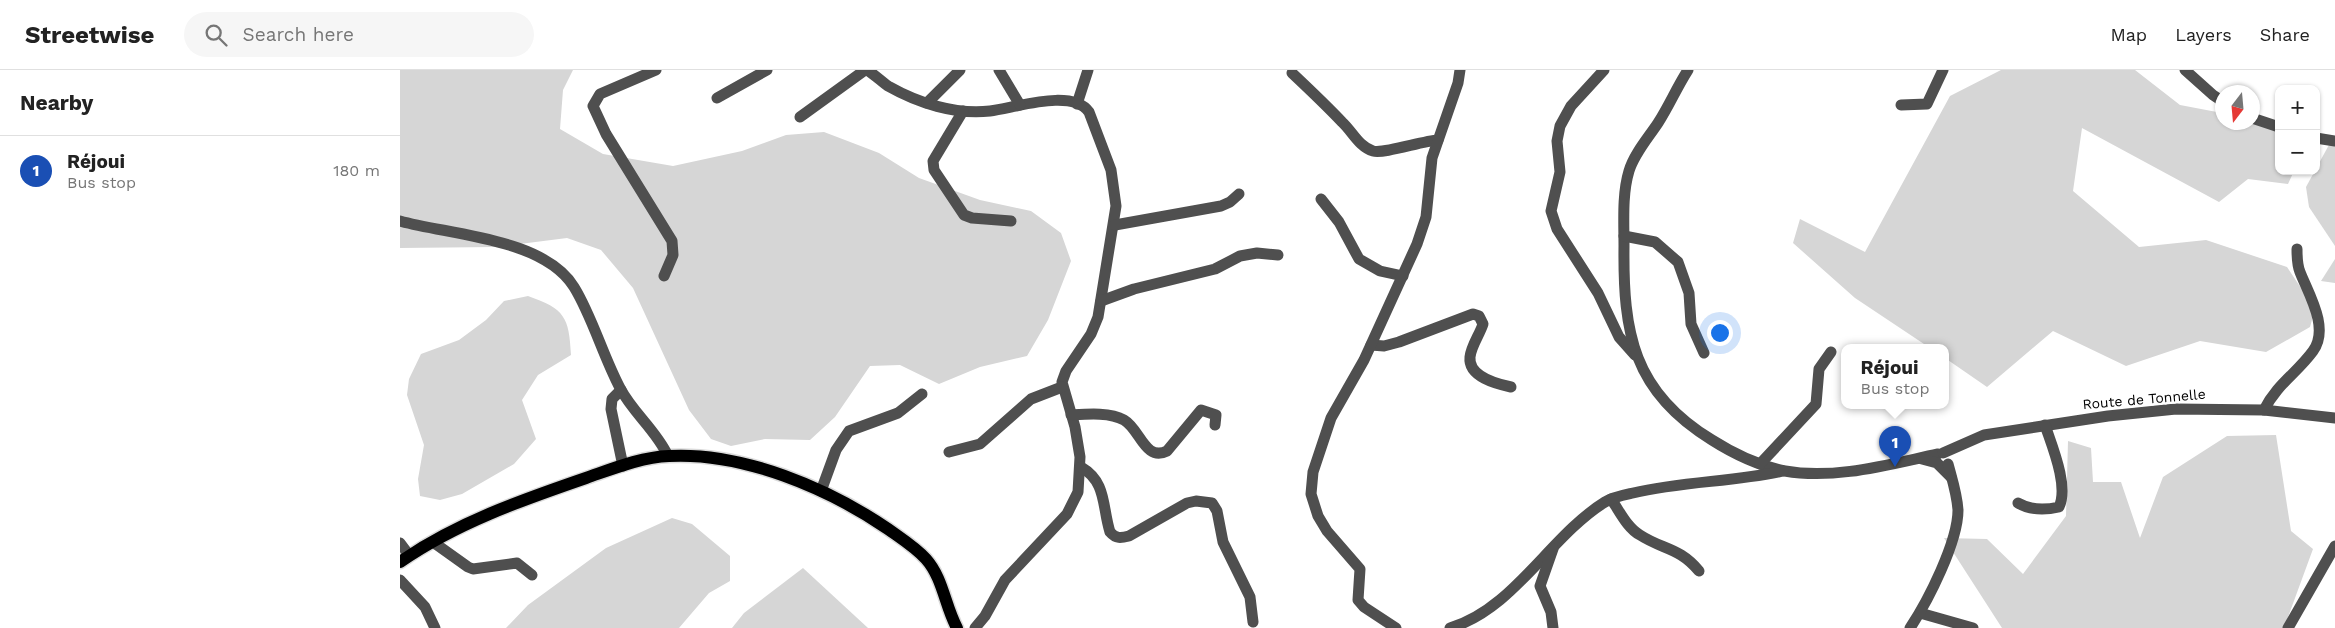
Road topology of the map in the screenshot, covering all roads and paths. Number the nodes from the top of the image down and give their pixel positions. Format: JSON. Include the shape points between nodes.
{"nodes":[{"id":1,"x":656,"y":70,"type":"edge"},
{"id":2,"x":768,"y":70,"type":"edge"},
{"id":3,"x":866,"y":70,"type":"edge"},
{"id":4,"x":960,"y":70,"type":"edge"},
{"id":5,"x":999,"y":70,"type":"edge"},
{"id":6,"x":1088,"y":70,"type":"edge"},
{"id":7,"x":1460,"y":70,"type":"edge"},
{"id":8,"x":1604,"y":70,"type":"edge"},
{"id":9,"x":1688,"y":70,"type":"edge"},
{"id":10,"x":1943,"y":70,"type":"edge"},
{"id":11,"x":2185,"y":70,"type":"edge"},
{"id":12,"x":1292,"y":73,"type":"dead end"},
{"id":13,"x":2215,"y":97,"type":"edge"},
{"id":14,"x":717,"y":98,"type":"dead end"},
{"id":15,"x":927,"y":102,"type":"junction"},
{"id":16,"x":1077,"y":104,"type":"junction"},
{"id":17,"x":1901,"y":105,"type":"dead end"},
{"id":18,"x":1020,"y":106,"type":"junction"},
{"id":19,"x":963,"y":111,"type":"junction"},
{"id":20,"x":800,"y":117,"type":"dead end"},
{"id":21,"x":2260,"y":121,"type":"edge"},
{"id":22,"x":2275,"y":126,"type":"edge"},
{"id":23,"x":2320,"y":139,"type":"edge"},
{"id":24,"x":1438,"y":140,"type":"junction"},
{"id":25,"x":2335,"y":141,"type":"edge"},
{"id":26,"x":1239,"y":194,"type":"dead end"},
{"id":27,"x":1320,"y":199,"type":"dead end"},
{"id":28,"x":1011,"y":220,"type":"dead end"},
{"id":29,"x":400,"y":221,"type":"edge"},
{"id":30,"x":1115,"y":225,"type":"junction"},
{"id":31,"x":1624,"y":236,"type":"junction"},
{"id":32,"x":2297,"y":249,"type":"dead end"},
{"id":33,"x":1278,"y":255,"type":"dead end"},
{"id":34,"x":664,"y":276,"type":"dead end"},
{"id":35,"x":1403,"y":276,"type":"junction"},
{"id":36,"x":1101,"y":301,"type":"junction"},
{"id":37,"x":1371,"y":345,"type":"junction"},
{"id":38,"x":1831,"y":352,"type":"dead end"},
{"id":39,"x":1704,"y":354,"type":"dead end"},
{"id":40,"x":1637,"y":356,"type":"junction"},
{"id":41,"x":1062,"y":387,"type":"junction"},
{"id":42,"x":1511,"y":387,"type":"dead end"},
{"id":43,"x":621,"y":390,"type":"junction"},
{"id":44,"x":922,"y":394,"type":"dead end"},
{"id":45,"x":2264,"y":410,"type":"junction"},
{"id":46,"x":1071,"y":415,"type":"junction"},
{"id":47,"x":2335,"y":418,"type":"edge"},
{"id":48,"x":1215,"y":425,"type":"dead end"},
{"id":49,"x":2045,"y":425,"type":"junction"},
{"id":50,"x":949,"y":452,"type":"dead end"},
{"id":51,"x":668,"y":456,"type":"junction"},
{"id":52,"x":1943,"y":460,"type":"junction"},
{"id":53,"x":1760,"y":464,"type":"junction"},
{"id":54,"x":623,"y":466,"type":"junction"},
{"id":55,"x":1081,"y":467,"type":"junction"},
{"id":56,"x":1785,"y":471,"type":"junction"},
{"id":57,"x":821,"y":491,"type":"junction"},
{"id":58,"x":1611,"y":499,"type":"junction"},
{"id":59,"x":2018,"y":503,"type":"dead end"},
{"id":60,"x":433,"y":542,"type":"junction"},
{"id":61,"x":400,"y":543,"type":"edge"},
{"id":62,"x":2335,"y":546,"type":"edge"},
{"id":63,"x":1554,"y":548,"type":"junction"},
{"id":64,"x":405,"y":558,"type":"edge"},
{"id":65,"x":1699,"y":571,"type":"dead end"},
{"id":66,"x":532,"y":575,"type":"dead end"},
{"id":67,"x":400,"y":580,"type":"edge"},
{"id":68,"x":1920,"y":613,"type":"junction"},
{"id":69,"x":1253,"y":622,"type":"dead end"},
{"id":70,"x":435,"y":628,"type":"edge"},
{"id":71,"x":957,"y":628,"type":"edge"},
{"id":72,"x":975,"y":628,"type":"edge"},
{"id":73,"x":1396,"y":628,"type":"edge"},
{"id":74,"x":1450,"y":628,"type":"edge"},
{"id":75,"x":1553,"y":628,"type":"edge"},
{"id":76,"x":1910,"y":628,"type":"edge"},
{"id":77,"x":1973,"y":628,"type":"edge"},
{"id":78,"x":2288,"y":628,"type":"edge"}],
"edges":[{"from":1,"to":34,"type":"street","via":[[600,94],[593,106],[606,134],[672,241],[673,255]]},
{"from":2,"to":14,"type":"street"},
{"from":3,"to":15,"type":"street","via":[[906,96]]},
{"from":3,"to":20,"type":"street"},
{"from":4,"to":15,"type":"street"},
{"from":5,"to":18,"type":"street"},
{"from":6,"to":16,"type":"street"},
{"from":7,"to":24,"type":"street"},
{"from":8,"to":40,"type":"street","via":[[1571,106],[1560,126],[1557,141],[1560,172],[1550,211],[1557,229],[1598,293],[1619,337]]},
{"from":9,"to":31,"type":"street","via":[[1629,171]]},
{"from":10,"to":17,"type":"street","via":[[1927,104]]},
{"from":11,"to":13,"type":"street"},
{"from":12,"to":24,"type":"street","via":[[1372,151]]},
{"from":15,"to":19,"type":"street"},
{"from":16,"to":18,"type":"street","via":[[1060,100]]},
{"from":16,"to":30,"type":"street","via":[[1089,112],[1111,170]]},
{"from":18,"to":19,"type":"street"},
{"from":19,"to":28,"type":"street","via":[[933,161],[934,170],[964,215]]},
{"from":21,"to":22,"type":"street"},
{"from":23,"to":25,"type":"street"},
{"from":24,"to":35,"type":"street","via":[[1432,158],[1426,217]]},
{"from":26,"to":30,"type":"street","via":[[1221,206]]},
{"from":27,"to":35,"type":"street","via":[[1340,222],[1359,259],[1380,270]]},
{"from":29,"to":43,"type":"street","via":[[520,248],[562,272],[574,287]]},
{"from":30,"to":36,"type":"street"},
{"from":31,"to":39,"type":"street","via":[[1655,242],[1678,262],[1689,293],[1691,324]]},
{"from":31,"to":40,"type":"street","via":[[1623,283],[1627,320]]},
{"from":32,"to":45,"type":"street","via":[[2299,272],[2308,286],[2317,314],[2318,340],[2314,350],[2274,392]]},
{"from":33,"to":36,"type":"street","via":[[1257,253],[1240,256],[1215,269],[1134,289]]},
{"from":35,"to":37,"type":"street"},
{"from":36,"to":41,"type":"street","via":[[1094,326],[1066,371]]},
{"from":37,"to":42,"type":"street","via":[[1399,342],[1473,314],[1479,316],[1483,324],[1470,357],[1471,363],[1490,382]]},
{"from":37,"to":73,"type":"street","via":[[1331,418],[1313,472],[1311,494],[1327,532],[1360,569],[1358,600]]},
{"from":38,"to":53,"type":"street","via":[[1819,368],[1816,404]]},
{"from":40,"to":53,"type":"street","via":[[1652,388],[1676,413],[1701,434]]},
{"from":41,"to":46,"type":"street"},
{"from":41,"to":50,"type":"street","via":[[1031,399],[980,444]]},
{"from":43,"to":51,"type":"street","via":[[661,440]]},
{"from":43,"to":54,"type":"street","via":[[612,400],[611,409]]},
{"from":44,"to":57,"type":"street","via":[[898,413],[848,431],[836,450]]},
{"from":45,"to":47,"type":"street","name":"Route de Tonnelle"},
{"from":45,"to":49,"type":"street","name":"Route de Tonnelle","via":[[2184,409]]},
{"from":46,"to":48,"type":"street","via":[[1116,416],[1130,424],[1153,453],[1161,454],[1201,410],[1216,415]]},
{"from":46,"to":55,"type":"street"},
{"from":49,"to":52,"type":"street","name":"Route de Tonnelle","via":[[1984,435],[1959,445]]},
{"from":49,"to":59,"type":"street","via":[[2059,470],[2062,502],[2059,507],[2051,509]]},
{"from":51,"to":54,"type":"main road"},
{"from":51,"to":57,"type":"main road","via":[[710,457],[734,462]]},
{"from":52,"to":56,"type":"street","via":[[1920,458],[1875,468],[1841,471]]},
{"from":52,"to":68,"type":"street","via":[[1957,500],[1956,523]]},
{"from":53,"to":56,"type":"street"},
{"from":54,"to":60,"type":"main road","via":[[504,508]]},
{"from":55,"to":69,"type":"street","via":[[1098,482],[1110,532],[1120,538],[1187,503],[1212,503],[1217,511],[1223,542],[1250,597]]},
{"from":55,"to":72,"type":"street","via":[[1078,492],[1067,514],[1005,580]]},
{"from":56,"to":58,"type":"street","via":[[1746,479],[1657,487]]},
{"from":57,"to":71,"type":"main road","via":[[863,512],[914,547],[927,560],[938,578]]},
{"from":58,"to":63,"type":"street","via":[[1583,518]]},
{"from":58,"to":65,"type":"street","via":[[1634,531],[1677,551]]},
{"from":60,"to":64,"type":"main road"},
{"from":60,"to":66,"type":"street","via":[[473,569],[517,562]]},
{"from":61,"to":64,"type":"street"},
{"from":62,"to":78,"type":"street"},
{"from":63,"to":74,"type":"street","via":[[1484,612]]},
{"from":63,"to":75,"type":"street","via":[[1540,586],[1551,612]]},
{"from":67,"to":70,"type":"street","via":[[425,606]]},
{"from":68,"to":76,"type":"street"},
{"from":68,"to":77,"type":"street"}]}
